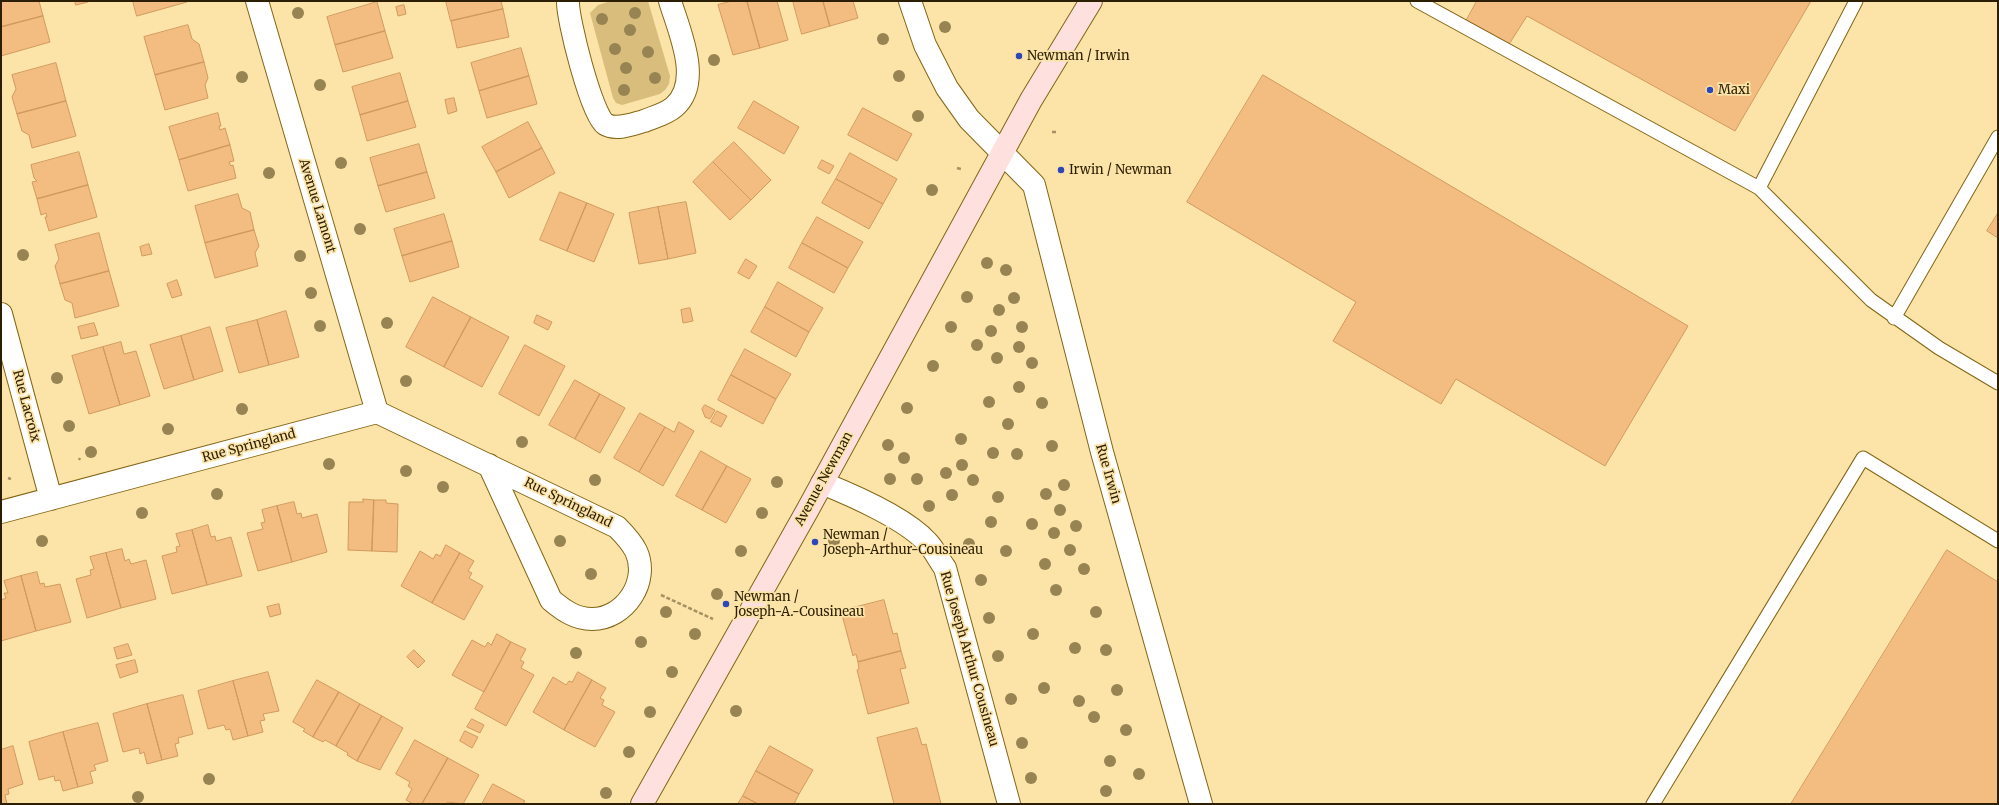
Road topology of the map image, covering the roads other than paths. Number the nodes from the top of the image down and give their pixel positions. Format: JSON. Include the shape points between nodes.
{"nodes":[{"id":1,"x":257,"y":1,"type":"edge"},
{"id":2,"x":568,"y":1,"type":"edge"},
{"id":3,"x":670,"y":1,"type":"edge"},
{"id":4,"x":910,"y":1,"type":"edge"},
{"id":5,"x":1091,"y":1,"type":"edge"},
{"id":6,"x":1417,"y":1,"type":"edge"},
{"id":7,"x":1856,"y":1,"type":"edge"},
{"id":8,"x":1998,"y":137,"type":"edge"},
{"id":9,"x":1003,"y":153,"type":"junction"},
{"id":10,"x":1759,"y":188,"type":"junction"},
{"id":11,"x":1,"y":314,"type":"edge"},
{"id":12,"x":1894,"y":318,"type":"junction"},
{"id":13,"x":1998,"y":384,"type":"edge"},
{"id":14,"x":377,"y":412,"type":"junction"},
{"id":15,"x":489,"y":465,"type":"junction"},
{"id":16,"x":822,"y":482,"type":"junction"},
{"id":17,"x":51,"y":499,"type":"junction"},
{"id":18,"x":1,"y":512,"type":"edge"},
{"id":19,"x":1998,"y":541,"type":"edge"},
{"id":20,"x":642,"y":804,"type":"edge"},
{"id":21,"x":1009,"y":804,"type":"edge"},
{"id":22,"x":1201,"y":804,"type":"edge"},
{"id":23,"x":1653,"y":804,"type":"edge"}],
"edges":[{"from":1,"to":14,"type":"street","name":"Avenue Lamont"},
{"from":2,"to":3,"type":"street","via":[[570,26],[598,116],[606,124],[618,127],[658,116],[674,107],[685,92],[688,79],[686,56]]},
{"from":4,"to":9,"type":"street","name":"Rue Irwin","via":[[926,45],[947,88],[970,119]]},
{"from":5,"to":9,"type":"street","name":"Avenue Newman","via":[[1031,100]]},
{"from":6,"to":10,"type":"lane"},
{"from":7,"to":10,"type":"lane"},
{"from":8,"to":12,"type":"lane"},
{"from":9,"to":16,"type":"street","name":"Avenue Newman"},
{"from":9,"to":22,"type":"street","name":"Rue Irwin","via":[[1034,186],[1102,452]]},
{"from":10,"to":12,"type":"lane","via":[[1871,300]]},
{"from":11,"to":17,"type":"street","name":"Rue Lacroix"},
{"from":12,"to":13,"type":"lane"},
{"from":14,"to":15,"type":"street","name":"Rue Springland"},
{"from":14,"to":17,"type":"street","name":"Rue Springland"},
{"from":15,"to":15,"type":"street","name":"Rue Springland","via":[[551,600],[567,613],[592,620],[614,614],[629,601],[638,585],[638,558],[631,542],[617,527]]},
{"from":16,"to":20,"type":"street","name":"Avenue Newman"},
{"from":16,"to":21,"type":"street","name":"Rue Joseph Arthur Cousineau","via":[[904,524],[927,542],[945,568]]},
{"from":17,"to":18,"type":"street","name":"Rue Springland"},
{"from":19,"to":23,"type":"lane","via":[[1863,458]]}]}
